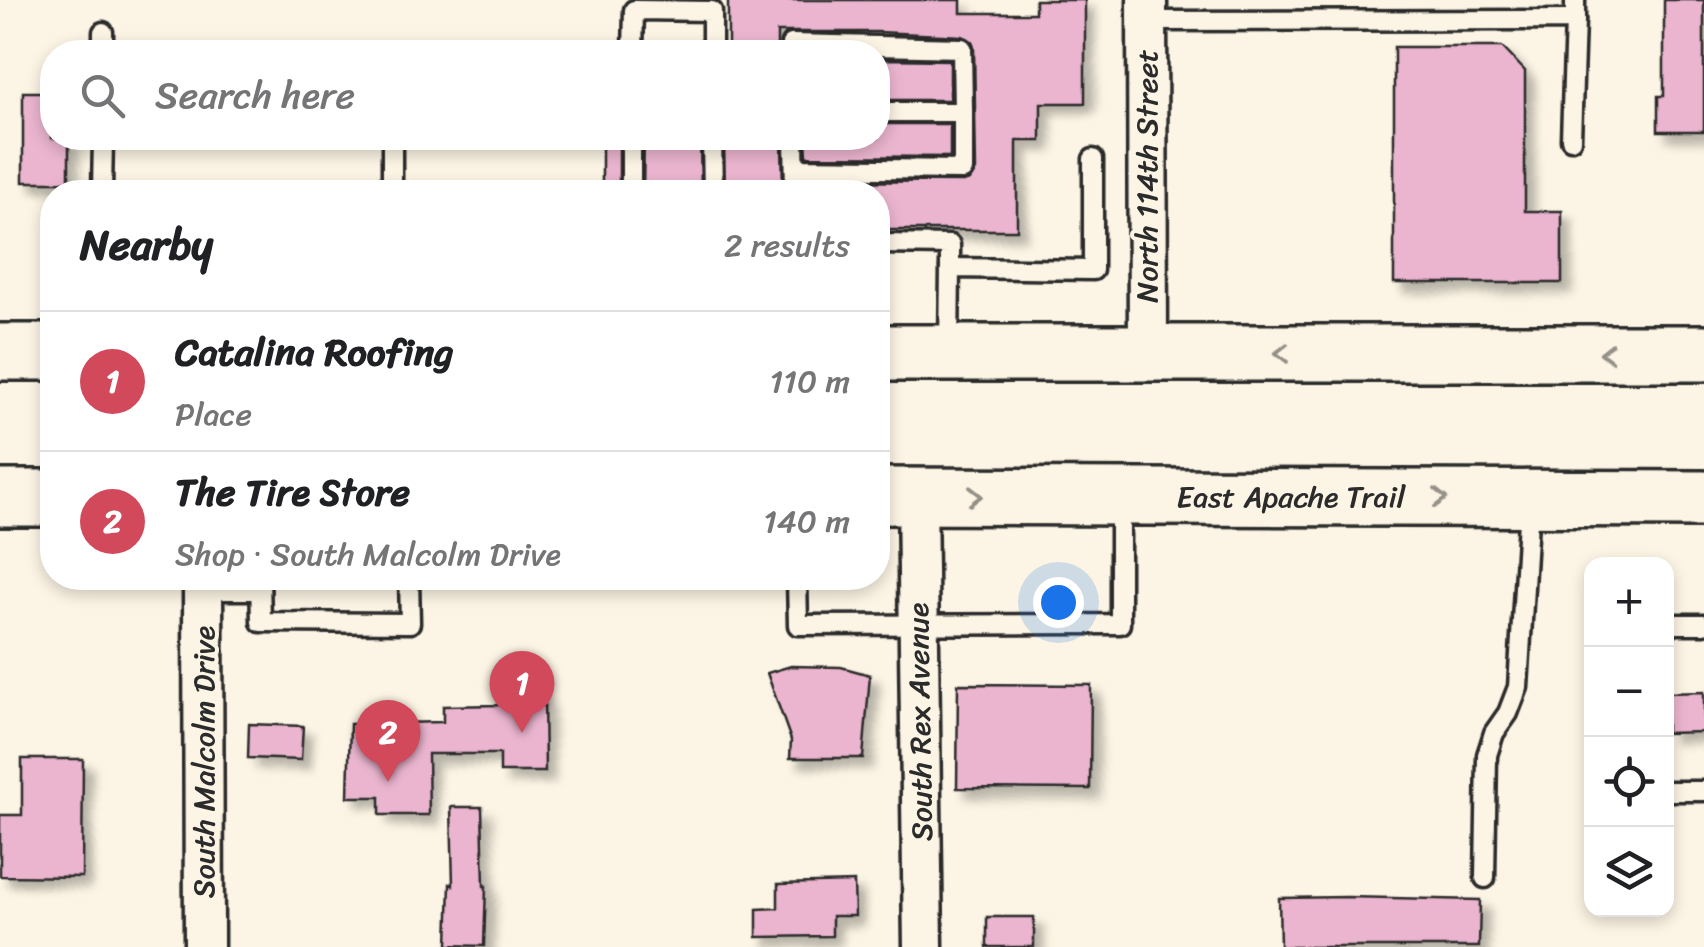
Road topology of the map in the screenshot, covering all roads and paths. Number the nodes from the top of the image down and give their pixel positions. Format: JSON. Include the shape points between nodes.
{"nodes":[{"id":1,"x":1575,"y":0,"type":"edge"},
{"id":2,"x":1147,"y":10,"type":"edge"},
{"id":3,"x":1575,"y":20,"type":"junction"},
{"id":4,"x":103,"y":32,"type":"dead end"},
{"id":5,"x":103,"y":40,"type":"edge"},
{"id":6,"x":633,"y":40,"type":"edge"},
{"id":7,"x":712,"y":40,"type":"edge"},
{"id":8,"x":890,"y":46,"type":"edge"},
{"id":9,"x":890,"y":112,"type":"edge"},
{"id":10,"x":964,"y":112,"type":"junction"},
{"id":11,"x":1571,"y":138,"type":"dead end"},
{"id":12,"x":103,"y":150,"type":"edge"},
{"id":13,"x":392,"y":150,"type":"edge"},
{"id":14,"x":632,"y":150,"type":"edge"},
{"id":15,"x":712,"y":150,"type":"edge"},
{"id":16,"x":794,"y":150,"type":"edge"},
{"id":17,"x":1093,"y":159,"type":"dead end"},
{"id":18,"x":795,"y":168,"type":"junction"},
{"id":19,"x":102,"y":180,"type":"edge"},
{"id":20,"x":392,"y":180,"type":"edge"},
{"id":21,"x":630,"y":180,"type":"edge"},
{"id":22,"x":712,"y":180,"type":"edge"},
{"id":23,"x":795,"y":180,"type":"edge"},
{"id":24,"x":890,"y":244,"type":"edge"},
{"id":25,"x":950,"y":268,"type":"junction"},
{"id":26,"x":0,"y":352,"type":"edge"},
{"id":27,"x":40,"y":352,"type":"edge"},
{"id":28,"x":890,"y":353,"type":"edge"},
{"id":29,"x":949,"y":353,"type":"junction"},
{"id":30,"x":1148,"y":353,"type":"junction"},
{"id":31,"x":1704,"y":353,"type":"edge"},
{"id":32,"x":897,"y":496,"type":"edge"},
{"id":33,"x":1120,"y":496,"type":"junction"},
{"id":34,"x":0,"y":498,"type":"edge"},
{"id":35,"x":40,"y":498,"type":"edge"},
{"id":36,"x":1529,"y":498,"type":"junction"},
{"id":37,"x":1704,"y":499,"type":"edge"},
{"id":38,"x":204,"y":590,"type":"edge"},
{"id":39,"x":260,"y":590,"type":"edge"},
{"id":40,"x":409,"y":590,"type":"edge"},
{"id":41,"x":797,"y":590,"type":"edge"},
{"id":42,"x":919,"y":624,"type":"junction"},
{"id":43,"x":1674,"y":624,"type":"edge"},
{"id":44,"x":1704,"y":624,"type":"edge"},
{"id":45,"x":1674,"y":791,"type":"edge"},
{"id":46,"x":1704,"y":791,"type":"edge"},
{"id":47,"x":1484,"y":878,"type":"dead end"},
{"id":48,"x":204,"y":947,"type":"edge"},
{"id":49,"x":923,"y":947,"type":"edge"}],
"edges":[{"from":1,"to":3,"type":"lane"},
{"from":2,"to":3,"type":"lane"},
{"from":2,"to":30,"type":"street","name":"North 114th Street"},
{"from":3,"to":11,"type":"lane"},
{"from":4,"to":5,"type":"lane"},
{"from":6,"to":7,"type":"lane","via":[[634,10],[712,11]]},
{"from":8,"to":10,"type":"lane","via":[[962,48]]},
{"from":9,"to":10,"type":"lane"},
{"from":10,"to":18,"type":"lane","via":[[963,170]]},
{"from":12,"to":19,"type":"lane"},
{"from":13,"to":20,"type":"lane"},
{"from":14,"to":21,"type":"lane"},
{"from":15,"to":22,"type":"lane"},
{"from":16,"to":18,"type":"lane"},
{"from":17,"to":25,"type":"lane","via":[[1093,270]]},
{"from":18,"to":23,"type":"lane"},
{"from":24,"to":25,"type":"lane","via":[[950,245]]},
{"from":25,"to":29,"type":"lane"},
{"from":26,"to":27,"type":"main road"},
{"from":28,"to":29,"type":"main road"},
{"from":29,"to":30,"type":"main road"},
{"from":31,"to":30,"type":"main road","one_way":true},
{"from":32,"to":33,"type":"main road","name":"East Apache Trail","one_way":true},
{"from":32,"to":42,"type":"street","name":"South Rex Avenue"},
{"from":33,"to":36,"type":"main road","name":"East Apache Trail","one_way":true},
{"from":33,"to":42,"type":"lane","via":[[1120,624]]},
{"from":34,"to":35,"type":"main road"},
{"from":36,"to":37,"type":"main road","name":"East Apache Trail"},
{"from":36,"to":47,"type":"lane","via":[[1518,686],[1487,755]]},
{"from":38,"to":48,"type":"street","name":"South Malcolm Drive"},
{"from":39,"to":40,"type":"lane","via":[[261,622],[410,623]]},
{"from":41,"to":42,"type":"lane","via":[[798,626]]},
{"from":42,"to":49,"type":"street","name":"South Rex Avenue"},
{"from":43,"to":44,"type":"lane"},
{"from":45,"to":46,"type":"lane"}]}
